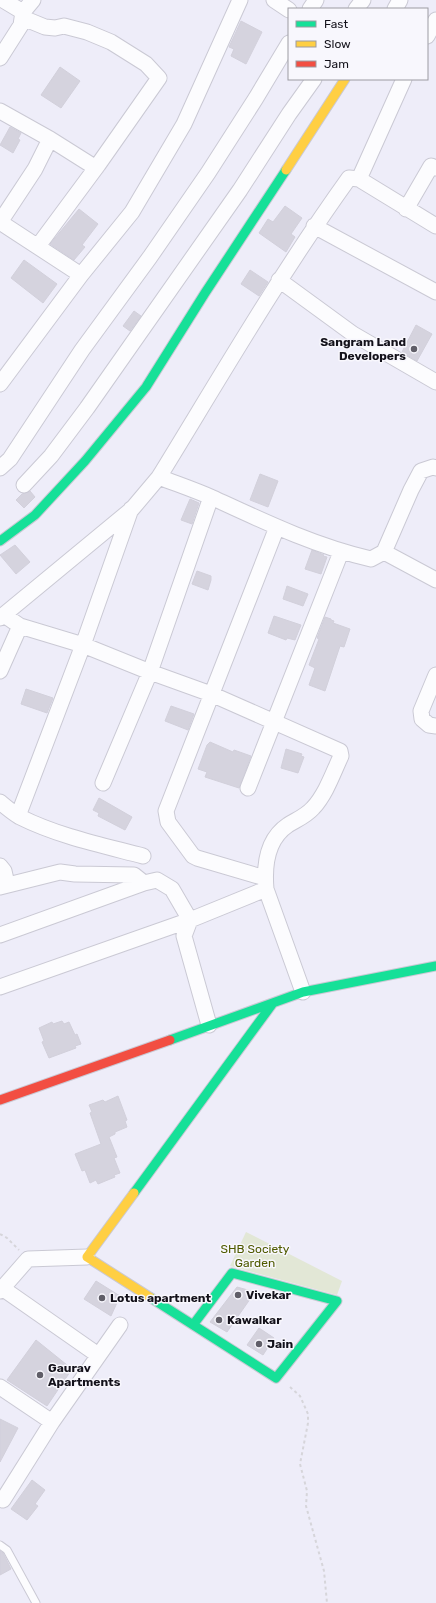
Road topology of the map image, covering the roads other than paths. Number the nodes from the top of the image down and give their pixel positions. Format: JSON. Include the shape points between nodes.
{"nodes":[{"id":1,"x":3,"y":0,"type":"edge"},
{"id":2,"x":33,"y":0,"type":"edge"},
{"id":3,"x":240,"y":0,"type":"edge"},
{"id":4,"x":274,"y":0,"type":"edge"},
{"id":5,"x":288,"y":9,"type":"edge"},
{"id":6,"x":23,"y":15,"type":"junction"},
{"id":7,"x":436,"y":20,"type":"edge"},
{"id":8,"x":428,"y":34,"type":"edge"},
{"id":9,"x":288,"y":45,"type":"edge"},
{"id":10,"x":0,"y":58,"type":"edge"},
{"id":11,"x":313,"y":80,"type":"edge"},
{"id":12,"x":344,"y":80,"type":"edge"},
{"id":13,"x":404,"y":80,"type":"edge"},
{"id":14,"x":0,"y":111,"type":"edge"},
{"id":15,"x":50,"y":139,"type":"junction"},
{"id":16,"x":96,"y":168,"type":"junction"},
{"id":17,"x":436,"y":168,"type":"edge"},
{"id":18,"x":359,"y":179,"type":"junction"},
{"id":19,"x":406,"y":209,"type":"junction"},
{"id":20,"x":0,"y":222,"type":"edge"},
{"id":21,"x":314,"y":226,"type":"junction"},
{"id":22,"x":436,"y":226,"type":"edge"},
{"id":23,"x":38,"y":246,"type":"junction"},
{"id":24,"x":80,"y":275,"type":"junction"},
{"id":25,"x":279,"y":280,"type":"junction"},
{"id":26,"x":436,"y":292,"type":"edge"},
{"id":27,"x":436,"y":382,"type":"edge"},
{"id":28,"x":0,"y":384,"type":"edge"},
{"id":29,"x":0,"y":468,"type":"edge"},
{"id":30,"x":436,"y":468,"type":"edge"},
{"id":31,"x":159,"y":477,"type":"junction"},
{"id":32,"x":24,"y":485,"type":"dead end"},
{"id":33,"x":211,"y":497,"type":"junction"},
{"id":34,"x":132,"y":509,"type":"junction"},
{"id":35,"x":277,"y":527,"type":"junction"},
{"id":36,"x":0,"y":541,"type":"edge"},
{"id":37,"x":341,"y":552,"type":"junction"},
{"id":38,"x":384,"y":552,"type":"junction"},
{"id":39,"x":436,"y":580,"type":"edge"},
{"id":40,"x":2,"y":616,"type":"edge"},
{"id":41,"x":20,"y":626,"type":"junction"},
{"id":42,"x":83,"y":645,"type":"junction"},
{"id":43,"x":0,"y":671,"type":"edge"},
{"id":44,"x":150,"y":672,"type":"junction"},
{"id":45,"x":435,"y":681,"type":"edge"},
{"id":46,"x":211,"y":694,"type":"junction"},
{"id":47,"x":274,"y":721,"type":"junction"},
{"id":48,"x":436,"y":726,"type":"edge"},
{"id":49,"x":103,"y":783,"type":"dead end"},
{"id":50,"x":248,"y":788,"type":"dead end"},
{"id":51,"x":0,"y":802,"type":"edge"},
{"id":52,"x":18,"y":816,"type":"junction"},
{"id":53,"x":143,"y":856,"type":"dead end"},
{"id":54,"x":0,"y":866,"type":"edge"},
{"id":55,"x":144,"y":883,"type":"junction"},
{"id":56,"x":265,"y":884,"type":"junction"},
{"id":57,"x":4,"y":886,"type":"edge"},
{"id":58,"x":190,"y":920,"type":"junction"},
{"id":59,"x":0,"y":936,"type":"edge"},
{"id":60,"x":436,"y":966,"type":"edge"},
{"id":61,"x":0,"y":987,"type":"edge"},
{"id":62,"x":303,"y":992,"type":"junction"},
{"id":63,"x":273,"y":1002,"type":"junction"},
{"id":64,"x":209,"y":1025,"type":"junction"},
{"id":65,"x":0,"y":1100,"type":"edge"},
{"id":66,"x":87,"y":1257,"type":"junction"},
{"id":67,"x":1,"y":1289,"type":"edge"},
{"id":68,"x":120,"y":1325,"type":"dead end"},
{"id":69,"x":193,"y":1325,"type":"junction"},
{"id":70,"x":98,"y":1355,"type":"junction"},
{"id":71,"x":0,"y":1387,"type":"edge"},
{"id":72,"x":52,"y":1422,"type":"junction"},
{"id":73,"x":3,"y":1500,"type":"dead end"},
{"id":74,"x":0,"y":1545,"type":"edge"},
{"id":75,"x":36,"y":1603,"type":"edge"}],
"edges":[{"from":1,"to":6,"type":"street"},
{"from":2,"to":6,"type":"street"},
{"from":3,"to":24,"type":"street","via":[[184,124],[132,212]]},
{"from":4,"to":5,"type":"street"},
{"from":6,"to":10,"type":"street","via":[[20,25]]},
{"from":6,"to":16,"type":"street","via":[[45,27],[64,26],[111,42],[146,64],[159,78]]},
{"from":7,"to":8,"type":"street"},
{"from":9,"to":29,"type":"street","via":[[204,179],[82,350],[10,459]]},
{"from":11,"to":32,"type":"street","via":[[240,190],[82,414],[51,456]]},
{"from":12,"to":36,"type":"street","via":[[146,387],[84,461],[34,515]]},
{"from":13,"to":18,"type":"street"},
{"from":14,"to":15,"type":"street"},
{"from":15,"to":16,"type":"street"},
{"from":15,"to":20,"type":"street","via":[[35,169]]},
{"from":16,"to":23,"type":"street"},
{"from":17,"to":19,"type":"street","via":[[431,166]]},
{"from":18,"to":19,"type":"street"},
{"from":18,"to":21,"type":"street","via":[[349,178]]},
{"from":19,"to":22,"type":"street"},
{"from":20,"to":23,"type":"street"},
{"from":21,"to":25,"type":"street"},
{"from":21,"to":26,"type":"street"},
{"from":23,"to":24,"type":"street"},
{"from":24,"to":28,"type":"street"},
{"from":25,"to":27,"type":"street","via":[[353,334]]},
{"from":25,"to":31,"type":"street"},
{"from":30,"to":38,"type":"street","via":[[421,471]]},
{"from":31,"to":33,"type":"street"},
{"from":31,"to":34,"type":"street"},
{"from":33,"to":35,"type":"street"},
{"from":33,"to":44,"type":"street"},
{"from":34,"to":40,"type":"street"},
{"from":34,"to":42,"type":"street"},
{"from":35,"to":37,"type":"street"},
{"from":35,"to":46,"type":"street"},
{"from":37,"to":38,"type":"street","via":[[371,559]]},
{"from":37,"to":47,"type":"street"},
{"from":38,"to":39,"type":"street"},
{"from":40,"to":41,"type":"street"},
{"from":41,"to":42,"type":"street"},
{"from":41,"to":43,"type":"street"},
{"from":42,"to":44,"type":"street"},
{"from":42,"to":52,"type":"street"},
{"from":44,"to":46,"type":"street"},
{"from":44,"to":49,"type":"street"},
{"from":45,"to":48,"type":"street","via":[[421,711],[422,719],[428,725]]},
{"from":46,"to":47,"type":"street"},
{"from":46,"to":56,"type":"street","via":[[166,811],[166,817],[193,856]]},
{"from":47,"to":50,"type":"street"},
{"from":47,"to":56,"type":"street","via":[[337,749],[341,756],[314,807],[308,814],[279,832],[273,840]]},
{"from":51,"to":52,"type":"street"},
{"from":52,"to":53,"type":"street","via":[[80,840]]},
{"from":54,"to":57,"type":"street","via":[[4,870]]},
{"from":55,"to":57,"type":"street","via":[[134,874],[60,872]]},
{"from":55,"to":58,"type":"street","via":[[157,880],[172,889]]},
{"from":55,"to":59,"type":"street"},
{"from":56,"to":58,"type":"street"},
{"from":56,"to":62,"type":"street"},
{"from":58,"to":61,"type":"street"},
{"from":58,"to":64,"type":"street","via":[[184,936]]},
{"from":60,"to":62,"type":"street"},
{"from":62,"to":63,"type":"street"},
{"from":63,"to":64,"type":"street"},
{"from":63,"to":66,"type":"street"},
{"from":64,"to":65,"type":"street"},
{"from":66,"to":67,"type":"street","via":[[28,1259]]},
{"from":66,"to":69,"type":"street"},
{"from":67,"to":70,"type":"street"},
{"from":68,"to":70,"type":"street"},
{"from":69,"to":69,"type":"street","via":[[276,1378],[337,1302],[232,1274]]},
{"from":70,"to":72,"type":"street"},
{"from":71,"to":72,"type":"street"},
{"from":72,"to":73,"type":"street"},
{"from":74,"to":75,"type":"lane","via":[[7,1550]]}]}
